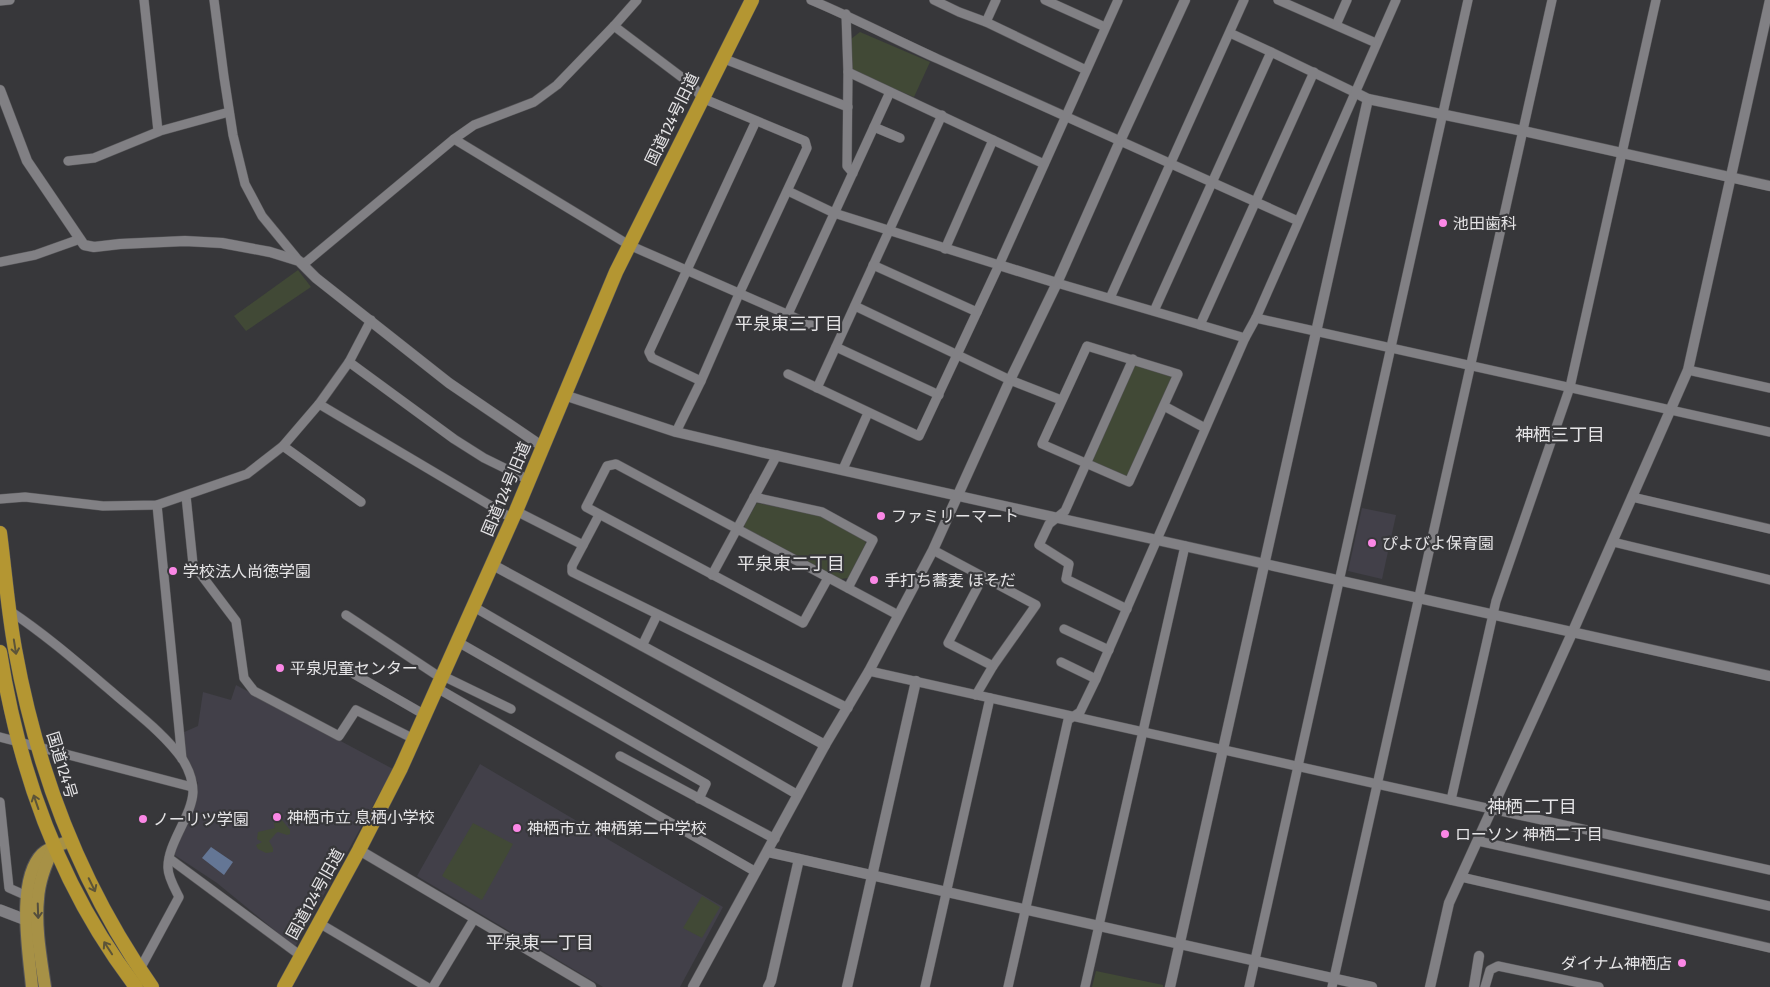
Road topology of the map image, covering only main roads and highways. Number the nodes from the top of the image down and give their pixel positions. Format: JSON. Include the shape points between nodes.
{"nodes":[{"id":1,"x":752,"y":0,"type":"edge"},
{"id":2,"x":0,"y":533,"type":"edge"},
{"id":3,"x":5,"y":607,"type":"edge"},
{"id":4,"x":0,"y":652,"type":"edge"},
{"id":5,"x":70,"y":841,"type":"junction"},
{"id":6,"x":54,"y":848,"type":"junction"},
{"id":7,"x":0,"y":910,"type":"edge"},
{"id":8,"x":26,"y":920,"type":"junction"},
{"id":9,"x":32,"y":987,"type":"edge"},
{"id":10,"x":45,"y":987,"type":"edge"},
{"id":11,"x":136,"y":987,"type":"edge"},
{"id":12,"x":152,"y":987,"type":"edge"},
{"id":13,"x":284,"y":987,"type":"edge"}],
"edges":[{"from":1,"to":13,"type":"highway","name":"国道124号旧道","via":[[616,272],[493,564],[401,768]]},
{"from":2,"to":3,"type":"highway","name":"国道124号"},
{"from":3,"to":5,"type":"highway","name":"国道124号","one_way":true,"via":[[37,746]]},
{"from":6,"to":4,"type":"highway","one_way":true,"via":[[18,741]]},
{"from":5,"to":6,"type":"main road"},
{"from":5,"to":12,"type":"highway","name":"国道124号","one_way":true,"via":[[107,915]]},
{"from":6,"to":8,"type":"main road","via":[[39,858],[33,872]]},
{"from":6,"to":10,"type":"main road","one_way":true,"via":[[38,899]]},
{"from":11,"to":6,"type":"highway","one_way":true,"via":[[93,924]]},
{"from":7,"to":8,"type":"main road"},
{"from":8,"to":9,"type":"main road"}]}
